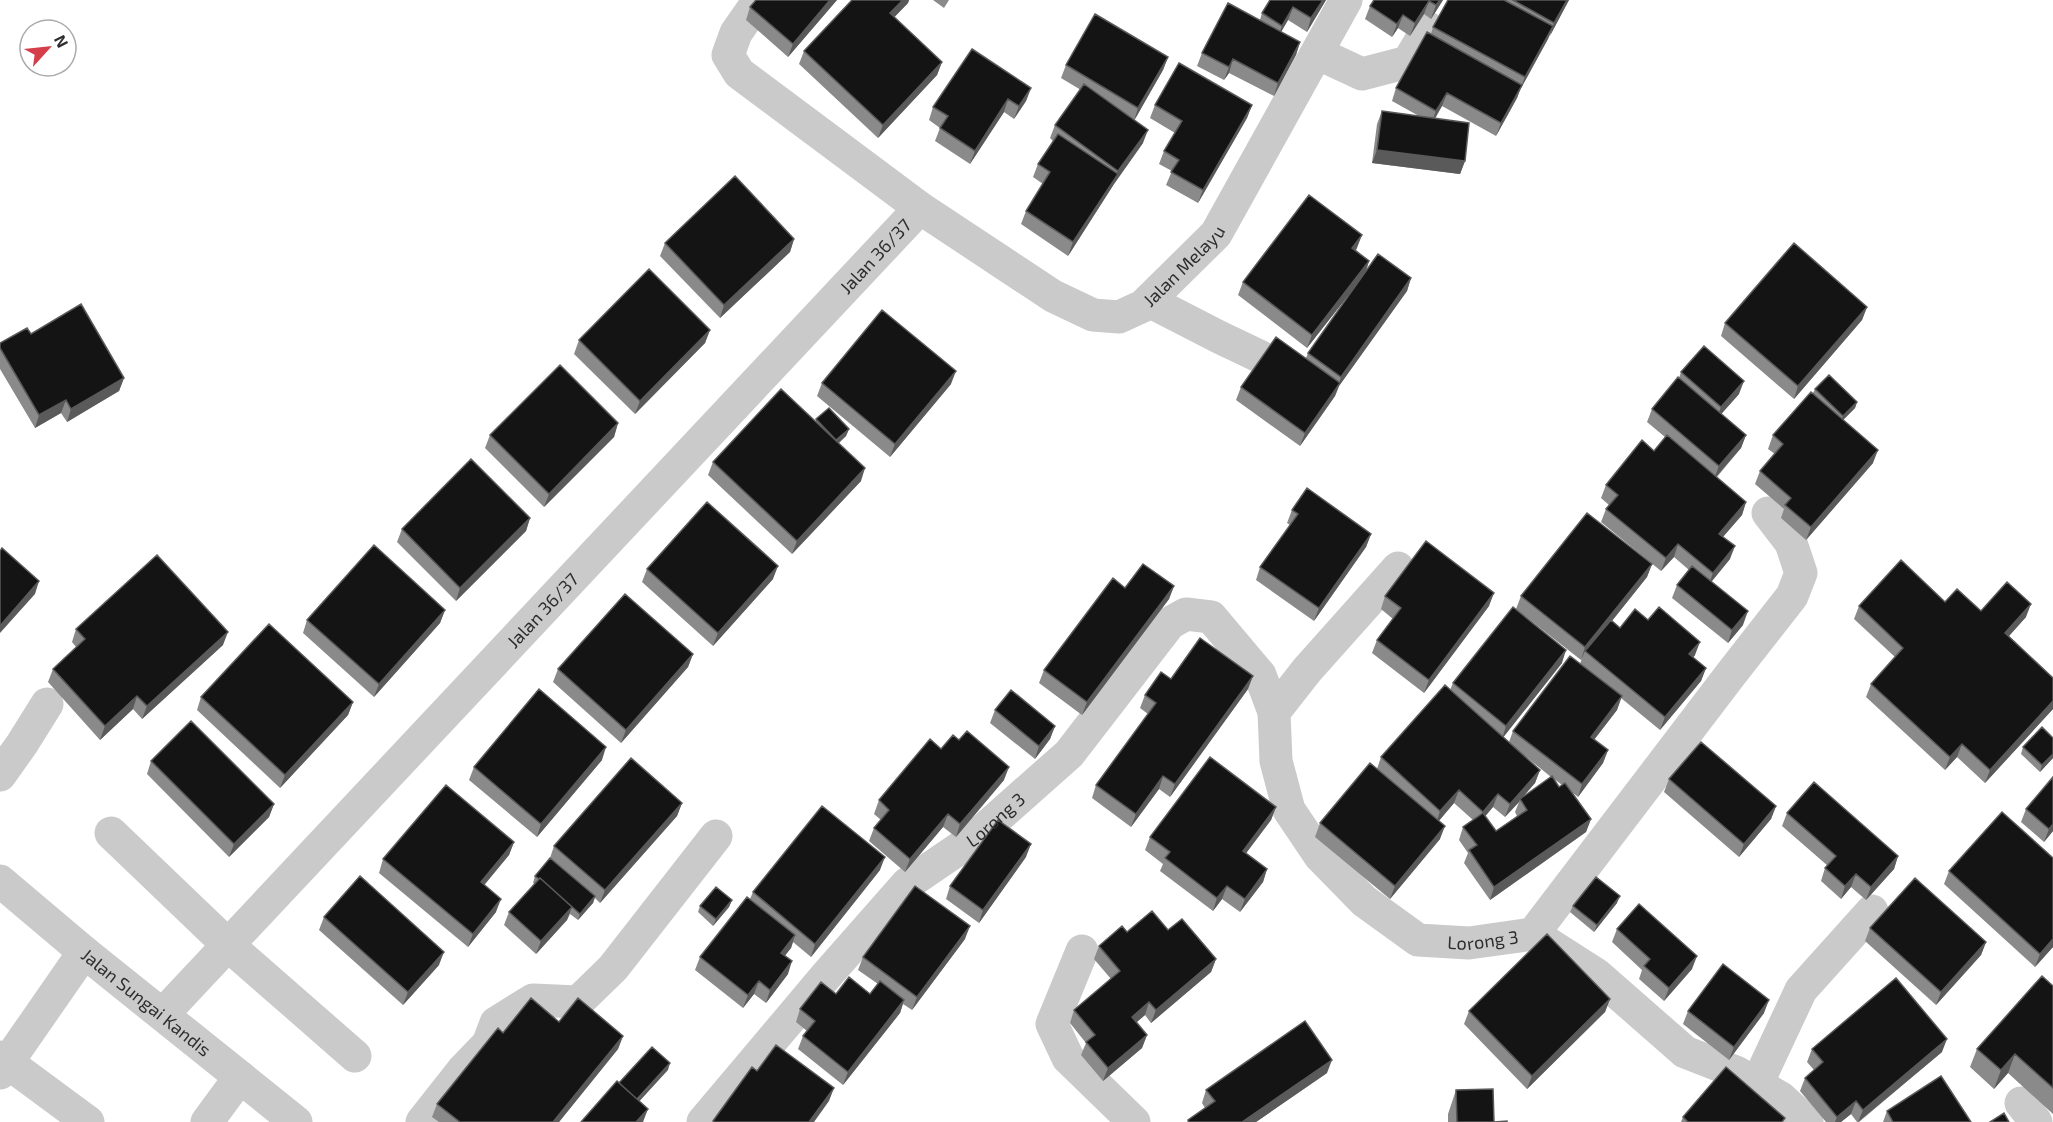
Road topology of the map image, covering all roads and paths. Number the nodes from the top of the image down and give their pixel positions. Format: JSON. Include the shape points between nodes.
{"nodes":[{"id":1,"x":759,"y":0,"type":"edge"},
{"id":2,"x":1346,"y":0,"type":"edge"},
{"id":3,"x":1428,"y":28,"type":"dead end"},
{"id":4,"x":1317,"y":53,"type":"junction"},
{"id":5,"x":920,"y":208,"type":"junction"},
{"id":6,"x":1149,"y":301,"type":"junction"},
{"id":7,"x":1261,"y":357,"type":"edge"},
{"id":8,"x":1768,"y":513,"type":"dead end"},
{"id":9,"x":1398,"y":568,"type":"dead end"},
{"id":10,"x":47,"y":704,"type":"dead end"},
{"id":11,"x":1274,"y":712,"type":"junction"},
{"id":12,"x":0,"y":775,"type":"edge"},
{"id":13,"x":111,"y":833,"type":"dead end"},
{"id":14,"x":716,"y":836,"type":"dead end"},
{"id":15,"x":0,"y":881,"type":"edge"},
{"id":16,"x":1872,"y":911,"type":"dead end"},
{"id":17,"x":1533,"y":934,"type":"junction"},
{"id":18,"x":228,"y":945,"type":"junction"},
{"id":19,"x":1082,"y":951,"type":"dead end"},
{"id":20,"x":84,"y":952,"type":"junction"},
{"id":21,"x":163,"y":1014,"type":"junction"},
{"id":22,"x":355,"y":1056,"type":"dead end"},
{"id":23,"x":2,"y":1065,"type":"edge"},
{"id":24,"x":240,"y":1077,"type":"junction"},
{"id":25,"x":1757,"y":1084,"type":"junction"},
{"id":26,"x":88,"y":1122,"type":"edge"},
{"id":27,"x":207,"y":1122,"type":"edge"},
{"id":28,"x":296,"y":1122,"type":"edge"},
{"id":29,"x":423,"y":1122,"type":"edge"},
{"id":30,"x":703,"y":1122,"type":"edge"},
{"id":31,"x":1134,"y":1122,"type":"edge"},
{"id":32,"x":1807,"y":1122,"type":"edge"}],
"edges":[{"from":1,"to":5,"type":"street","name":"Jalan Melayu","via":[[735,33],[728,55],[739,73]]},
{"from":2,"to":4,"type":"street","name":"Jalan Melayu"},
{"from":3,"to":4,"type":"street","via":[[1408,62],[1362,74]]},
{"from":4,"to":6,"type":"street","name":"Jalan Melayu","via":[[1216,234]]},
{"from":5,"to":6,"type":"street","name":"Jalan Melayu","via":[[1053,296],[1093,315],[1119,316]]},
{"from":5,"to":18,"type":"street","name":"Jalan 36/37"},
{"from":6,"to":7,"type":"street"},
{"from":8,"to":17,"type":"street","via":[[1791,543],[1800,573],[1792,596]]},
{"from":9,"to":11,"type":"street"},
{"from":10,"to":12,"type":"street"},
{"from":11,"to":17,"type":"street","name":"Lorong 3","via":[[1276,761],[1289,810],[1320,856],[1364,901],[1418,940],[1469,943]]},
{"from":11,"to":30,"type":"street","name":"Lorong 3","via":[[1260,675],[1210,617],[1186,615],[1170,623],[1069,754],[973,839],[907,884]]},
{"from":13,"to":18,"type":"street"},
{"from":14,"to":29,"type":"street","via":[[613,968],[578,1002],[533,1000],[496,1023],[488,1044]]},
{"from":15,"to":20,"type":"street","name":"Jalan Sungai Kandis"},
{"from":16,"to":25,"type":"street","via":[[1801,990]]},
{"from":17,"to":25,"type":"street","name":"Lorong 3","via":[[1597,975],[1685,1053]]},
{"from":18,"to":21,"type":"street","name":"Jalan 36/37"},
{"from":18,"to":22,"type":"street"},
{"from":19,"to":31,"type":"street","via":[[1052,1024],[1068,1058]]},
{"from":20,"to":21,"type":"street","name":"Jalan Sungai Kandis"},
{"from":20,"to":23,"type":"street"},
{"from":21,"to":24,"type":"street","name":"Jalan Sungai Kandis"},
{"from":23,"to":26,"type":"street"},
{"from":24,"to":27,"type":"street"},
{"from":24,"to":28,"type":"street","name":"Jalan Sungai Kandis"},
{"from":25,"to":32,"type":"street","name":"Lorong 3"}]}
